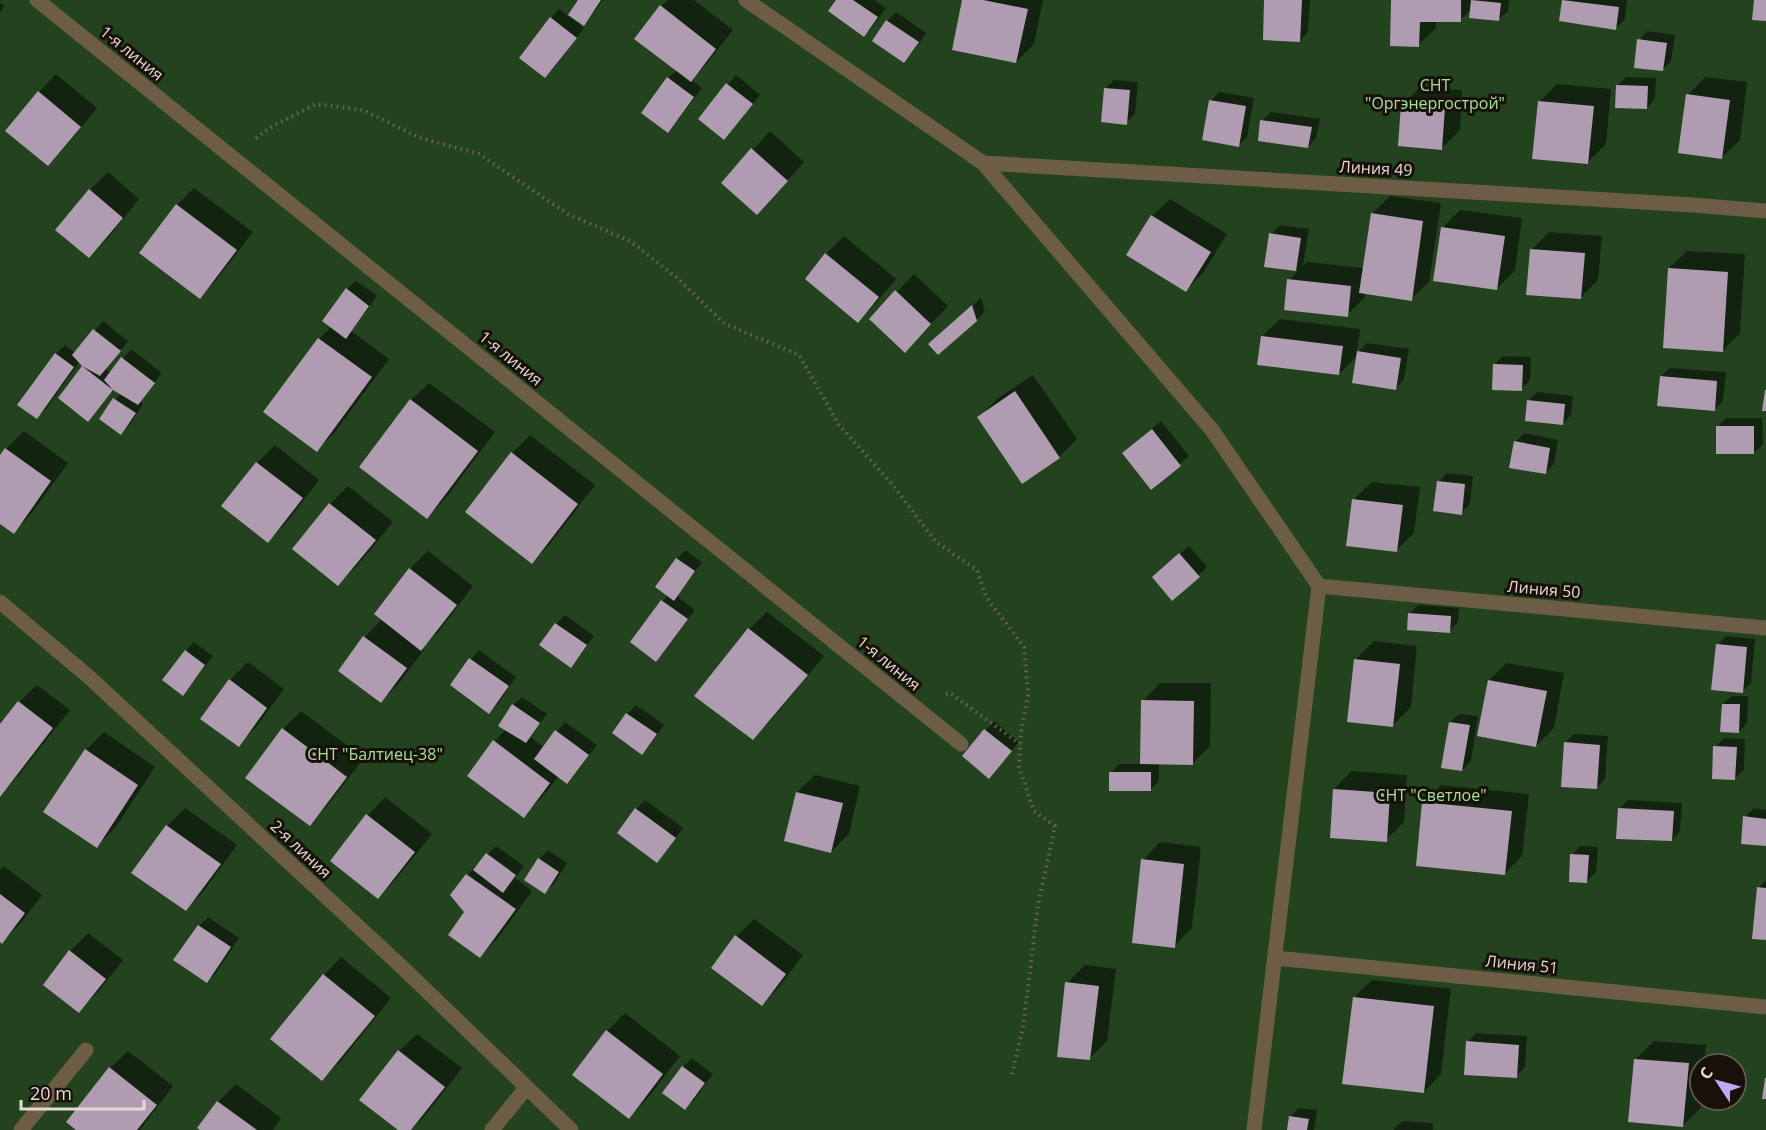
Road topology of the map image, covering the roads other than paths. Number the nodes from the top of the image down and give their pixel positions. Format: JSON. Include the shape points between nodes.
{"nodes":[{"id":1,"x":37,"y":0,"type":"edge"},
{"id":2,"x":746,"y":0,"type":"edge"},
{"id":3,"x":983,"y":163,"type":"junction"},
{"id":4,"x":1766,"y":211,"type":"edge"},
{"id":5,"x":1319,"y":586,"type":"junction"},
{"id":6,"x":0,"y":602,"type":"edge"},
{"id":7,"x":1766,"y":628,"type":"edge"},
{"id":8,"x":962,"y":744,"type":"dead end"},
{"id":9,"x":1275,"y":958,"type":"junction"},
{"id":10,"x":1766,"y":1007,"type":"edge"},
{"id":11,"x":86,"y":1050,"type":"dead end"},
{"id":12,"x":526,"y":1088,"type":"junction"},
{"id":13,"x":21,"y":1130,"type":"edge"},
{"id":14,"x":492,"y":1130,"type":"edge"},
{"id":15,"x":571,"y":1130,"type":"edge"},
{"id":16,"x":1254,"y":1130,"type":"edge"}],
"edges":[{"from":1,"to":8,"type":"street","name":"1-я линия"},
{"from":2,"to":3,"type":"street"},
{"from":3,"to":4,"type":"street","name":"Линия 49"},
{"from":3,"to":5,"type":"street","via":[[1212,430]]},
{"from":5,"to":7,"type":"street","name":"Линия 50"},
{"from":5,"to":9,"type":"street"},
{"from":6,"to":12,"type":"street","name":"2-я линия","via":[[89,677],[403,968]]},
{"from":9,"to":10,"type":"street","name":"Линия 51"},
{"from":9,"to":16,"type":"street"},
{"from":11,"to":13,"type":"street"},
{"from":12,"to":14,"type":"street"},
{"from":12,"to":15,"type":"street","name":"2-я линия"}]}
